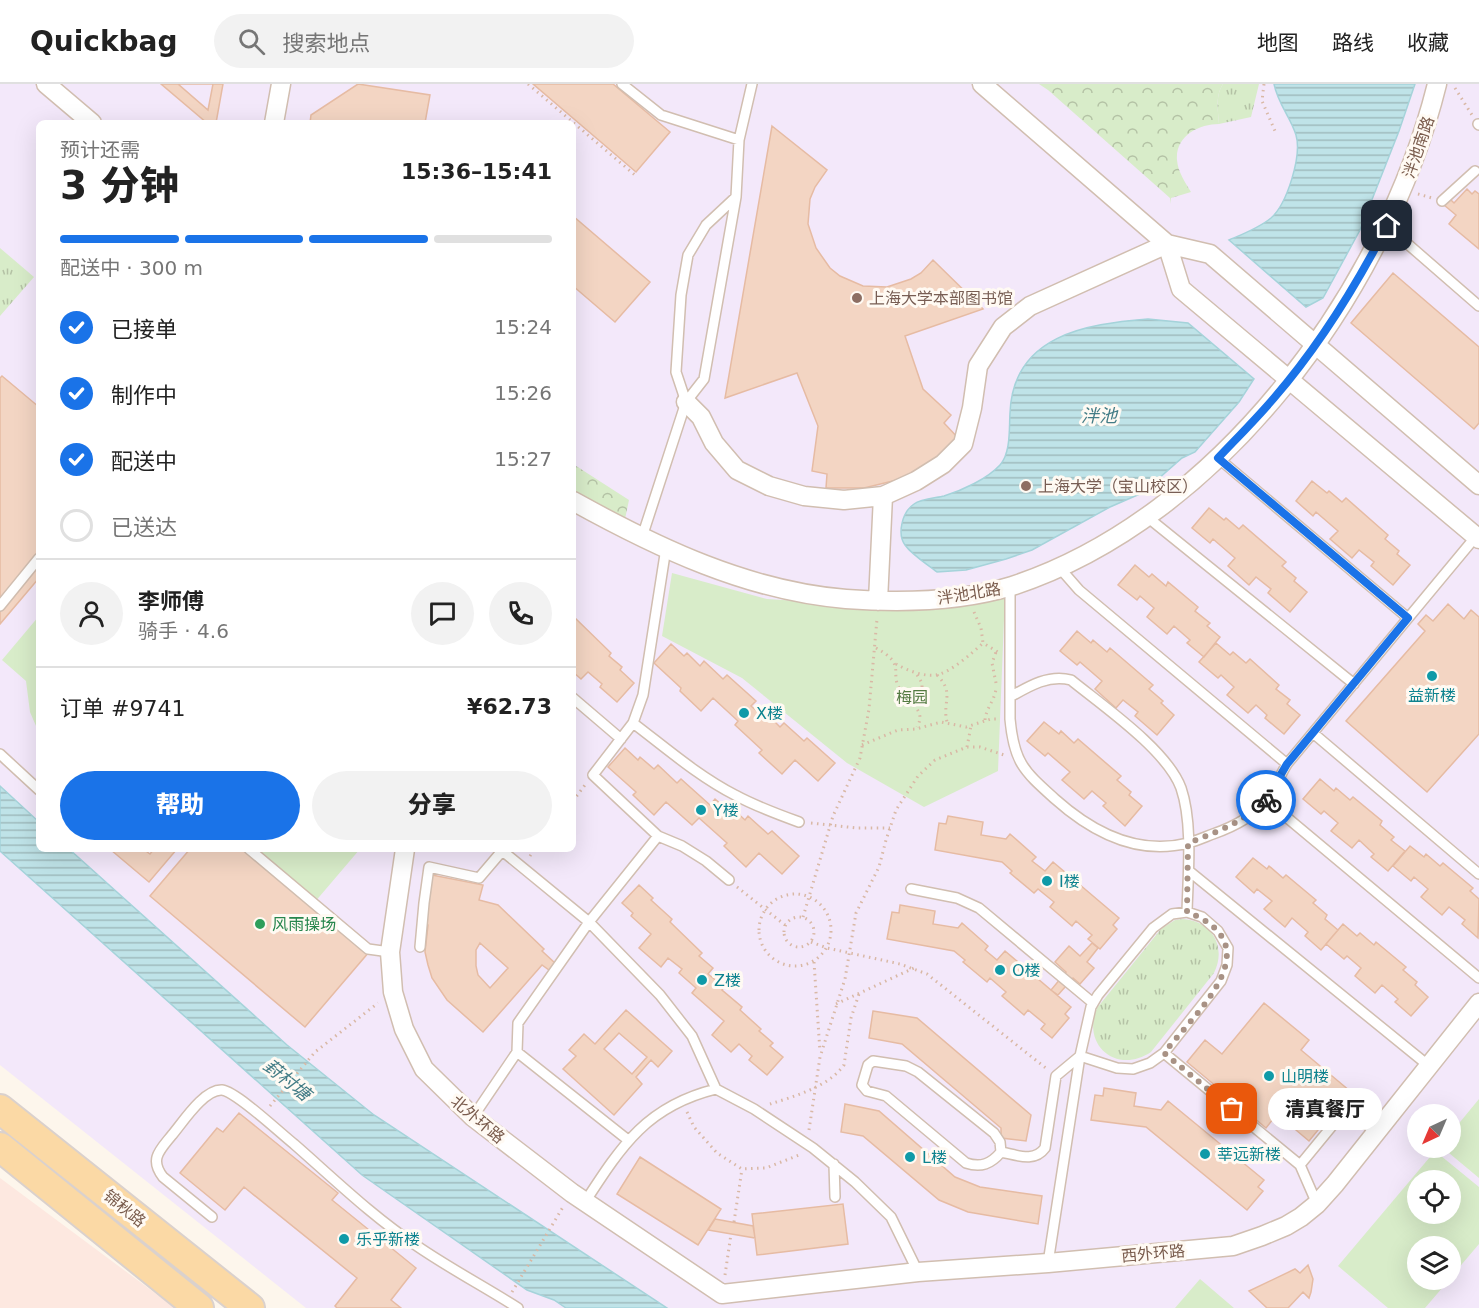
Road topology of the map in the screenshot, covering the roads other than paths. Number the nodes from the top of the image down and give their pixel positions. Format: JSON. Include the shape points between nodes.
{"nodes":[{"id":1,"x":46,"y":84,"type":"edge"},
{"id":2,"x":281,"y":84,"type":"edge"},
{"id":3,"x":622,"y":84,"type":"edge"},
{"id":4,"x":752,"y":84,"type":"edge"},
{"id":5,"x":982,"y":84,"type":"edge"},
{"id":6,"x":1437,"y":84,"type":"edge"},
{"id":7,"x":88,"y":120,"type":"edge"},
{"id":8,"x":275,"y":120,"type":"edge"},
{"id":9,"x":739,"y":140,"type":"junction"},
{"id":10,"x":1478,"y":170,"type":"edge"},
{"id":11,"x":736,"y":197,"type":"junction"},
{"id":12,"x":1442,"y":201,"type":"road end"},
{"id":13,"x":1387,"y":226,"type":"junction"},
{"id":14,"x":1167,"y":244,"type":"junction"},
{"id":15,"x":1479,"y":306,"type":"edge"},
{"id":16,"x":1314,"y":344,"type":"junction"},
{"id":17,"x":1302,"y":362,"type":"joint"},
{"id":18,"x":1289,"y":379,"type":"junction"},
{"id":19,"x":686,"y":402,"type":"junction"},
{"id":20,"x":1218,"y":458,"type":"junction"},
{"id":21,"x":1476,"y":477,"type":"edge"},
{"id":22,"x":883,"y":496,"type":"junction"},
{"id":23,"x":576,"y":503,"type":"edge"},
{"id":24,"x":1146,"y":516,"type":"junction"},
{"id":25,"x":1478,"y":536,"type":"edge"},
{"id":26,"x":642,"y":537,"type":"junction"},
{"id":27,"x":666,"y":548,"type":"junction"},
{"id":28,"x":36,"y":562,"type":"edge"},
{"id":29,"x":1058,"y":566,"type":"junction"},
{"id":30,"x":1010,"y":586,"type":"junction"},
{"id":31,"x":878,"y":601,"type":"junction"},
{"id":32,"x":0,"y":606,"type":"edge"},
{"id":33,"x":1408,"y":618,"type":"junction"},
{"id":34,"x":1354,"y":684,"type":"junction"},
{"id":35,"x":1010,"y":697,"type":"junction"},
{"id":36,"x":576,"y":701,"type":"edge"},
{"id":37,"x":633,"y":723,"type":"junction"},
{"id":38,"x":1312,"y":733,"type":"junction"},
{"id":39,"x":621,"y":739,"type":"junction"},
{"id":40,"x":0,"y":754,"type":"edge"},
{"id":41,"x":1287,"y":764,"type":"junction"},
{"id":42,"x":36,"y":787,"type":"edge"},
{"id":43,"x":1266,"y":800,"type":"junction"},
{"id":44,"x":799,"y":822,"type":"road end"},
{"id":45,"x":657,"y":836,"type":"junction"},
{"id":46,"x":1188,"y":843,"type":"junction"},
{"id":47,"x":253,"y":852,"type":"edge"},
{"id":48,"x":405,"y":852,"type":"edge"},
{"id":49,"x":499,"y":852,"type":"edge"},
{"id":50,"x":503,"y":852,"type":"edge"},
{"id":51,"x":1189,"y":871,"type":"junction"},
{"id":52,"x":1479,"y":874,"type":"edge"},
{"id":53,"x":729,"y":880,"type":"road end"},
{"id":54,"x":910,"y":889,"type":"dead end"},
{"id":55,"x":1187,"y":912,"type":"junction"},
{"id":56,"x":589,"y":922,"type":"junction"},
{"id":57,"x":420,"y":947,"type":"dead end"},
{"id":58,"x":390,"y":952,"type":"junction"},
{"id":59,"x":1479,"y":978,"type":"edge"},
{"id":60,"x":1093,"y":1003,"type":"junction"},
{"id":61,"x":1479,"y":1003,"type":"edge"},
{"id":62,"x":517,"y":1052,"type":"junction"},
{"id":63,"x":1164,"y":1053,"type":"junction"},
{"id":64,"x":1080,"y":1056,"type":"junction"},
{"id":65,"x":1429,"y":1066,"type":"junction"},
{"id":66,"x":716,"y":1089,"type":"junction"},
{"id":67,"x":0,"y":1109,"type":"edge"},
{"id":68,"x":473,"y":1117,"type":"junction"},
{"id":69,"x":1376,"y":1132,"type":"junction"},
{"id":70,"x":628,"y":1140,"type":"junction"},
{"id":71,"x":0,"y":1147,"type":"edge"},
{"id":72,"x":1001,"y":1152,"type":"junction"},
{"id":73,"x":834,"y":1164,"type":"junction"},
{"id":74,"x":1300,"y":1165,"type":"junction"},
{"id":75,"x":835,"y":1197,"type":"dead end"},
{"id":76,"x":578,"y":1198,"type":"junction"},
{"id":77,"x":1317,"y":1204,"type":"junction"},
{"id":78,"x":212,"y":1217,"type":"dead end"},
{"id":79,"x":1048,"y":1263,"type":"junction"},
{"id":80,"x":918,"y":1272,"type":"junction"},
{"id":81,"x":720,"y":1301,"type":"edge"},
{"id":82,"x":199,"y":1308,"type":"edge"},
{"id":83,"x":250,"y":1308,"type":"edge"},
{"id":84,"x":518,"y":1308,"type":"edge"}],
"edges":[{"from":1,"to":7,"type":"street"},
{"from":2,"to":8,"type":"street"},
{"from":3,"to":9,"type":"lane","via":[[661,115]]},
{"from":4,"to":9,"type":"lane"},
{"from":5,"to":14,"type":"street"},
{"from":6,"to":13,"type":"street","name":"泮池南路","via":[[1421,142]]},
{"from":9,"to":11,"type":"lane"},
{"from":10,"to":12,"type":"lane"},
{"from":11,"to":19,"type":"lane","via":[[704,380]]},
{"from":11,"to":19,"type":"lane","via":[[706,225],[688,255],[676,372]]},
{"from":13,"to":15,"type":"lane"},
{"from":13,"to":16,"type":"street","name":"泮池南路","via":[[1349,294]]},
{"from":14,"to":16,"type":"street","via":[[1210,254]]},
{"from":14,"to":18,"type":"street","via":[[1181,289]]},
{"from":14,"to":22,"type":"street","via":[[1030,306],[1003,327],[978,366],[963,444],[943,464]]},
{"from":16,"to":17,"type":"street","name":"泮池南路"},
{"from":16,"to":21,"type":"street"},
{"from":17,"to":18,"type":"street","name":"泮池北路"},
{"from":18,"to":20,"type":"street","name":"泮池北路"},
{"from":18,"to":25,"type":"street"},
{"from":19,"to":22,"type":"street","via":[[737,470],[769,486],[804,496],[844,500]]},
{"from":19,"to":26,"type":"lane"},
{"from":20,"to":24,"type":"street","name":"泮池北路"},
{"from":20,"to":33,"type":"lane"},
{"from":22,"to":31,"type":"street"},
{"from":23,"to":26,"type":"street","name":"泮池北路"},
{"from":24,"to":29,"type":"street","name":"泮池北路"},
{"from":24,"to":34,"type":"lane"},
{"from":25,"to":33,"type":"lane"},
{"from":26,"to":27,"type":"street","name":"泮池北路"},
{"from":27,"to":31,"type":"street","name":"泮池北路","via":[[736,578],[808,594]]},
{"from":27,"to":37,"type":"lane","via":[[643,695]]},
{"from":28,"to":32,"type":"lane"},
{"from":29,"to":30,"type":"street","name":"泮池北路"},
{"from":29,"to":41,"type":"lane","via":[[1079,590]]},
{"from":30,"to":31,"type":"street","name":"泮池北路","via":[[964,595]]},
{"from":30,"to":35,"type":"lane"},
{"from":33,"to":34,"type":"lane"},
{"from":34,"to":38,"type":"lane"},
{"from":35,"to":46,"type":"lane","via":[[1017,758],[1033,779],[1065,808],[1092,829],[1116,839],[1162,847]]},
{"from":35,"to":46,"type":"lane","via":[[1052,678],[1071,680],[1156,750],[1174,774],[1184,799]]},
{"from":36,"to":39,"type":"lane"},
{"from":37,"to":39,"type":"lane"},
{"from":37,"to":44,"type":"lane","via":[[733,795]]},
{"from":38,"to":41,"type":"lane"},
{"from":38,"to":52,"type":"lane"},
{"from":39,"to":45,"type":"lane","via":[[593,775]]},
{"from":40,"to":42,"type":"lane"},
{"from":41,"to":43,"type":"lane"},
{"from":43,"to":46,"type":"lane","via":[[1230,828]]},
{"from":43,"to":59,"type":"lane"},
{"from":45,"to":53,"type":"lane","via":[[682,846]]},
{"from":45,"to":56,"type":"lane"},
{"from":46,"to":51,"type":"lane"},
{"from":47,"to":58,"type":"lane","via":[[368,949]]},
{"from":48,"to":58,"type":"street","name":"北外环路"},
{"from":49,"to":57,"type":"lane","via":[[479,878],[429,867]]},
{"from":50,"to":56,"type":"lane"},
{"from":51,"to":55,"type":"lane"},
{"from":51,"to":65,"type":"lane"},
{"from":54,"to":60,"type":"lane","via":[[957,898],[979,908]]},
{"from":55,"to":60,"type":"lane","via":[[1172,914],[1153,928]]},
{"from":55,"to":63,"type":"lane","via":[[1202,917],[1218,931],[1228,948],[1227,965],[1221,981]]},
{"from":56,"to":62,"type":"lane","via":[[518,1023]]},
{"from":56,"to":66,"type":"lane","via":[[660,995],[692,1036]]},
{"from":58,"to":68,"type":"street","name":"北外环路","via":[[393,992],[404,1029],[424,1069]]},
{"from":60,"to":64,"type":"lane"},
{"from":61,"to":65,"type":"street","name":"西外环路"},
{"from":62,"to":68,"type":"lane"},
{"from":62,"to":70,"type":"lane"},
{"from":63,"to":64,"type":"lane","via":[[1133,1069]]},
{"from":63,"to":74,"type":"lane"},
{"from":64,"to":72,"type":"lane","via":[[1056,1076],[1045,1148],[1040,1155]]},
{"from":64,"to":79,"type":"lane"},
{"from":65,"to":69,"type":"street","name":"西外环路"},
{"from":66,"to":70,"type":"lane","via":[[681,1100],[662,1111]]},
{"from":66,"to":73,"type":"lane","via":[[754,1109]]},
{"from":67,"to":83,"type":"main road","name":"锦秋路"},
{"from":68,"to":76,"type":"street","name":"北外环路"},
{"from":69,"to":74,"type":"lane","via":[[1346,1109]]},
{"from":69,"to":77,"type":"street","name":"西外环路"},
{"from":70,"to":76,"type":"lane"},
{"from":71,"to":82,"type":"main road","name":"锦秋路"},
{"from":72,"to":72,"type":"lane","via":[[994,1133],[918,1072],[873,1061],[868,1065],[862,1085],[867,1091],[886,1096],[966,1162],[986,1164]]},
{"from":73,"to":75,"type":"lane"},
{"from":73,"to":80,"type":"lane","via":[[891,1217]]},
{"from":74,"to":77,"type":"lane"},
{"from":76,"to":81,"type":"street","name":"北外环路"},
{"from":77,"to":79,"type":"street","name":"西外环路","via":[[1286,1226],[1233,1246]]},
{"from":78,"to":84,"type":"lane","via":[[163,1177],[156,1162],[160,1150],[197,1104],[206,1095],[224,1090],[389,1226]]},
{"from":79,"to":80,"type":"street","name":"西外环路"},
{"from":80,"to":81,"type":"street","name":"西外环路"}]}
